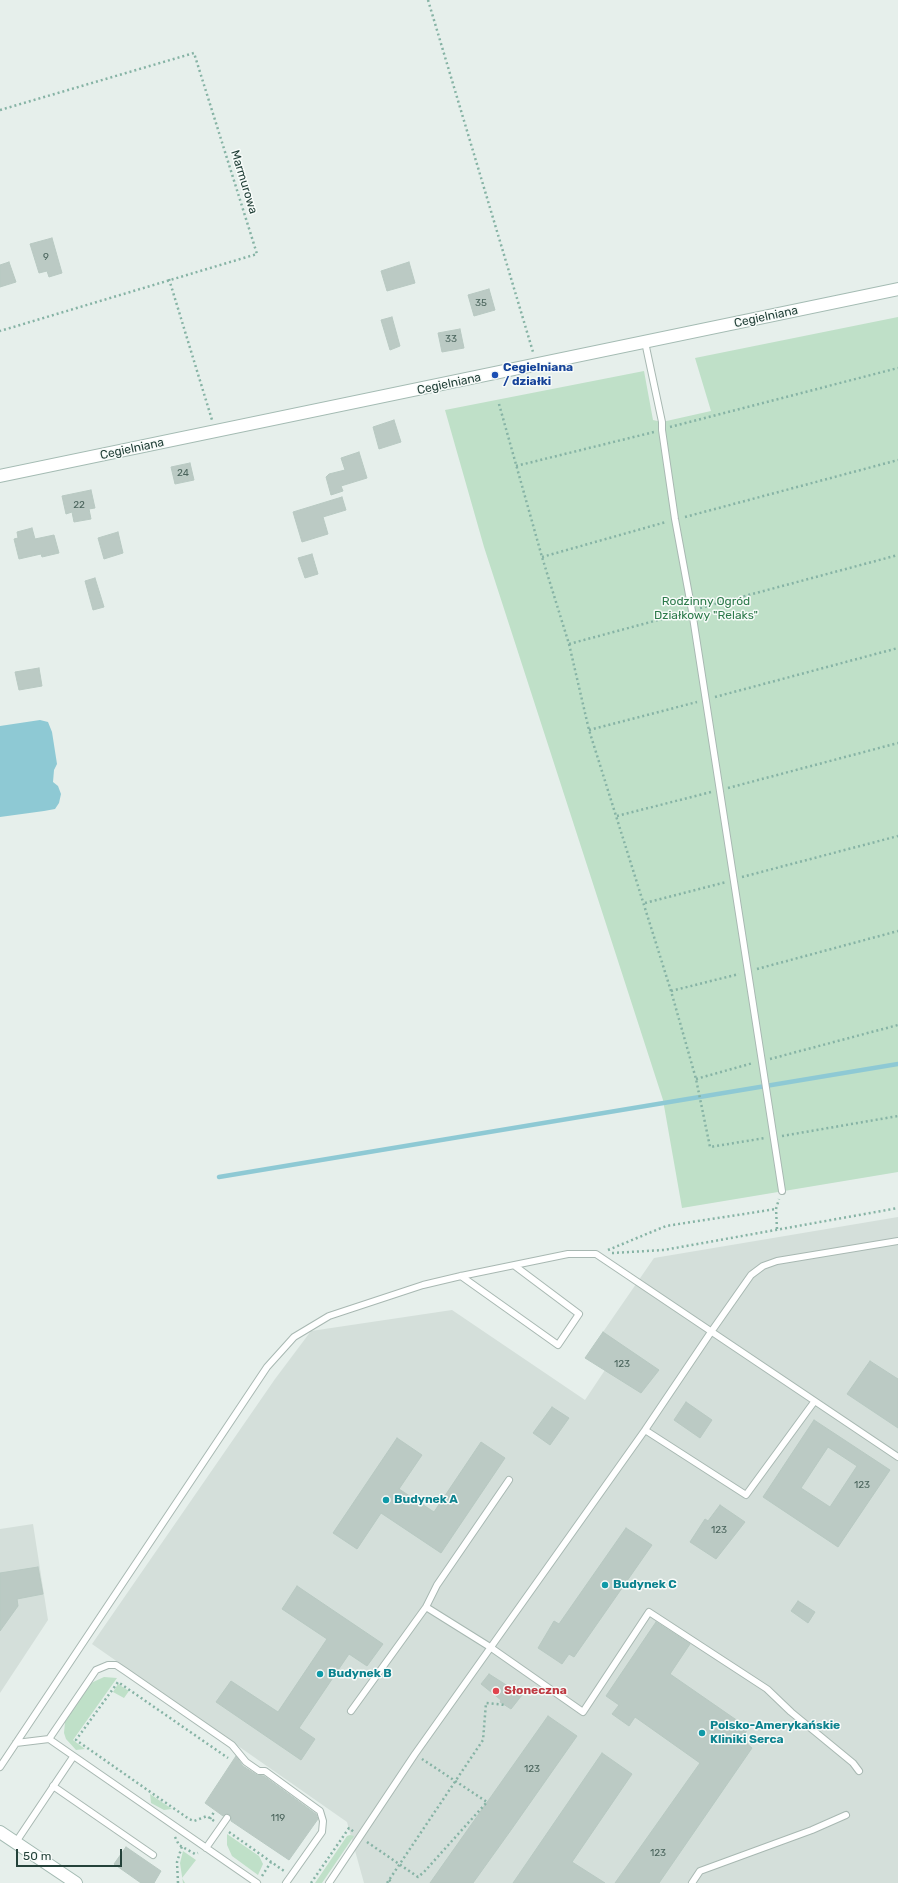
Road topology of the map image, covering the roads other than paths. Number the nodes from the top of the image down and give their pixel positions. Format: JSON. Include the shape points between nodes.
{"nodes":[{"id":1,"x":898,"y":289,"type":"edge"},
{"id":2,"x":645,"y":342,"type":"junction"},
{"id":3,"x":0,"y":476,"type":"edge"},
{"id":4,"x":782,"y":1191,"type":"road end"},
{"id":5,"x":898,"y":1241,"type":"edge"},
{"id":6,"x":515,"y":1266,"type":"junction"},
{"id":7,"x":460,"y":1276,"type":"junction"},
{"id":8,"x":710,"y":1332,"type":"junction"},
{"id":9,"x":814,"y":1402,"type":"junction"},
{"id":10,"x":646,"y":1430,"type":"junction"},
{"id":11,"x":898,"y":1457,"type":"edge"},
{"id":12,"x":509,"y":1480,"type":"dead end"},
{"id":13,"x":426,"y":1607,"type":"junction"},
{"id":14,"x":490,"y":1647,"type":"junction"},
{"id":15,"x":351,"y":1711,"type":"dead end"},
{"id":16,"x":49,"y":1739,"type":"junction"},
{"id":17,"x":16,"y":1743,"type":"junction"},
{"id":18,"x":73,"y":1757,"type":"junction"},
{"id":19,"x":0,"y":1767,"type":"edge"},
{"id":20,"x":859,"y":1771,"type":"dead end"},
{"id":21,"x":53,"y":1786,"type":"junction"},
{"id":22,"x":846,"y":1815,"type":"dead end"},
{"id":23,"x":227,"y":1818,"type":"dead end"},
{"id":24,"x":0,"y":1832,"type":"edge"},
{"id":25,"x":16,"y":1842,"type":"junction"},
{"id":26,"x":206,"y":1848,"type":"junction"},
{"id":27,"x":153,"y":1855,"type":"dead end"},
{"id":28,"x":259,"y":1880,"type":"edge"},
{"id":29,"x":76,"y":1883,"type":"edge"},
{"id":30,"x":286,"y":1883,"type":"edge"},
{"id":31,"x":329,"y":1883,"type":"edge"},
{"id":32,"x":692,"y":1883,"type":"edge"}],
"edges":[{"from":1,"to":2,"type":"street","name":"Cegielniana"},
{"from":2,"to":3,"type":"street","name":"Cegielniana"},
{"from":2,"to":4,"type":"lane","via":[[662,422],[675,519],[692,611]]},
{"from":5,"to":8,"type":"lane","via":[[777,1261],[763,1266],[745,1283]]},
{"from":6,"to":7,"type":"lane"},
{"from":6,"to":7,"type":"lane","via":[[579,1314],[558,1344]]},
{"from":6,"to":8,"type":"lane","via":[[568,1254],[596,1254]]},
{"from":7,"to":17,"type":"lane","via":[[423,1285],[329,1316],[294,1337],[267,1367]]},
{"from":8,"to":9,"type":"lane"},
{"from":8,"to":10,"type":"lane"},
{"from":9,"to":10,"type":"lane","via":[[746,1495]]},
{"from":9,"to":11,"type":"lane"},
{"from":10,"to":14,"type":"lane"},
{"from":12,"to":13,"type":"lane","via":[[436,1585]]},
{"from":13,"to":14,"type":"lane"},
{"from":13,"to":15,"type":"lane"},
{"from":14,"to":20,"type":"lane","via":[[583,1712],[649,1612],[766,1689],[853,1763]]},
{"from":14,"to":31,"type":"lane"},
{"from":16,"to":17,"type":"lane"},
{"from":16,"to":18,"type":"lane"},
{"from":16,"to":30,"type":"lane","via":[[96,1670],[102,1666],[116,1665],[232,1745],[246,1762],[259,1771],[266,1771],[317,1807],[323,1818],[322,1832]]},
{"from":17,"to":19,"type":"lane"},
{"from":18,"to":21,"type":"lane"},
{"from":18,"to":26,"type":"lane"},
{"from":21,"to":25,"type":"lane"},
{"from":21,"to":27,"type":"lane"},
{"from":22,"to":32,"type":"lane","via":[[700,1871]]},
{"from":23,"to":26,"type":"lane"},
{"from":24,"to":25,"type":"street"},
{"from":25,"to":29,"type":"street"},
{"from":26,"to":28,"type":"lane"}]}
